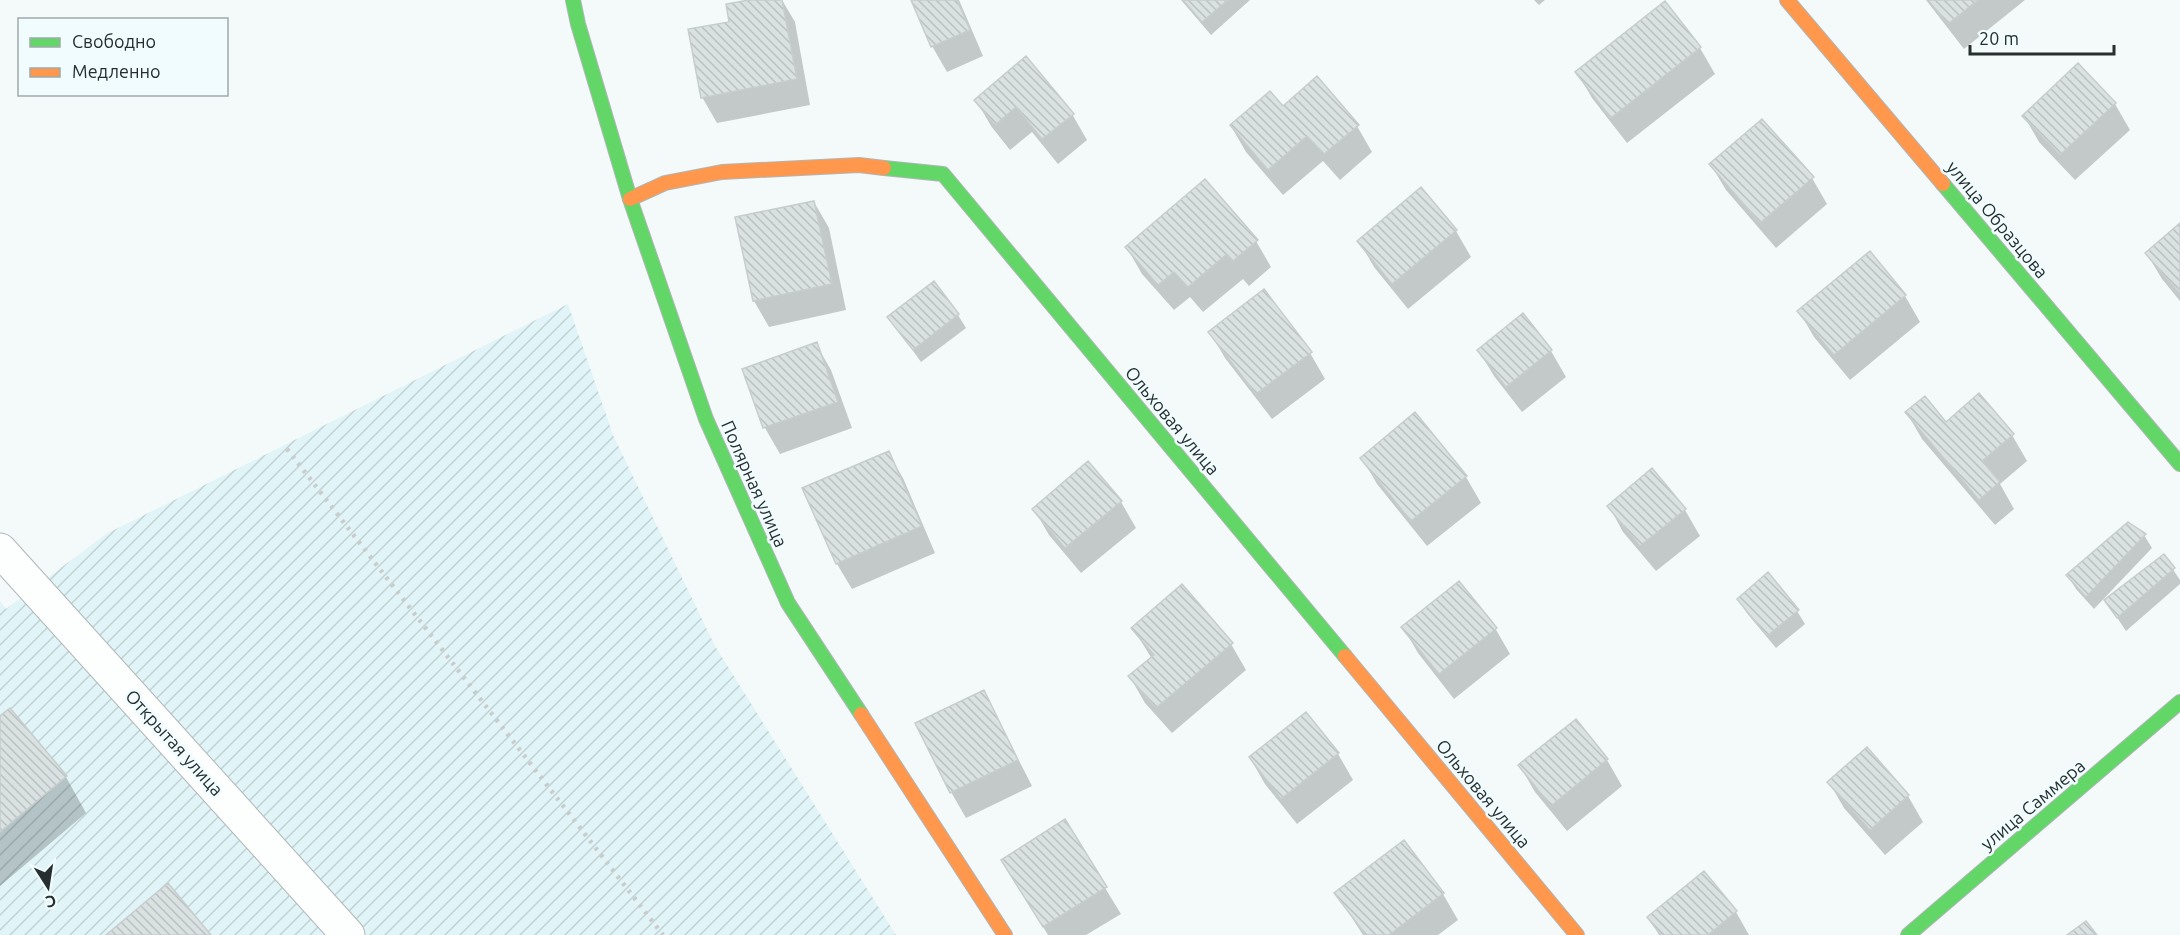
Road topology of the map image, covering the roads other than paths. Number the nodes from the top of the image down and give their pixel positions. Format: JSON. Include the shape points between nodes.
{"nodes":[{"id":1,"x":573,"y":0,"type":"edge"},
{"id":2,"x":1786,"y":0,"type":"edge"},
{"id":3,"x":630,"y":199,"type":"junction"},
{"id":4,"x":2180,"y":464,"type":"edge"},
{"id":5,"x":1,"y":552,"type":"edge"},
{"id":6,"x":2180,"y":702,"type":"edge"},
{"id":7,"x":348,"y":935,"type":"edge"},
{"id":8,"x":1005,"y":935,"type":"edge"},
{"id":9,"x":1577,"y":935,"type":"edge"},
{"id":10,"x":1908,"y":935,"type":"edge"}],
"edges":[{"from":1,"to":3,"type":"street","name":"Полярная улица"},
{"from":2,"to":4,"type":"street","name":"улица Образцова"},
{"from":3,"to":8,"type":"street","name":"Полярная улица","via":[[706,419],[788,603]]},
{"from":3,"to":9,"type":"street","name":"Ольховая улица","via":[[665,183],[722,172],[859,165],[943,174]]},
{"from":5,"to":7,"type":"street","name":"Открытая улица"},
{"from":6,"to":10,"type":"street","name":"улица Саммера"}]}
